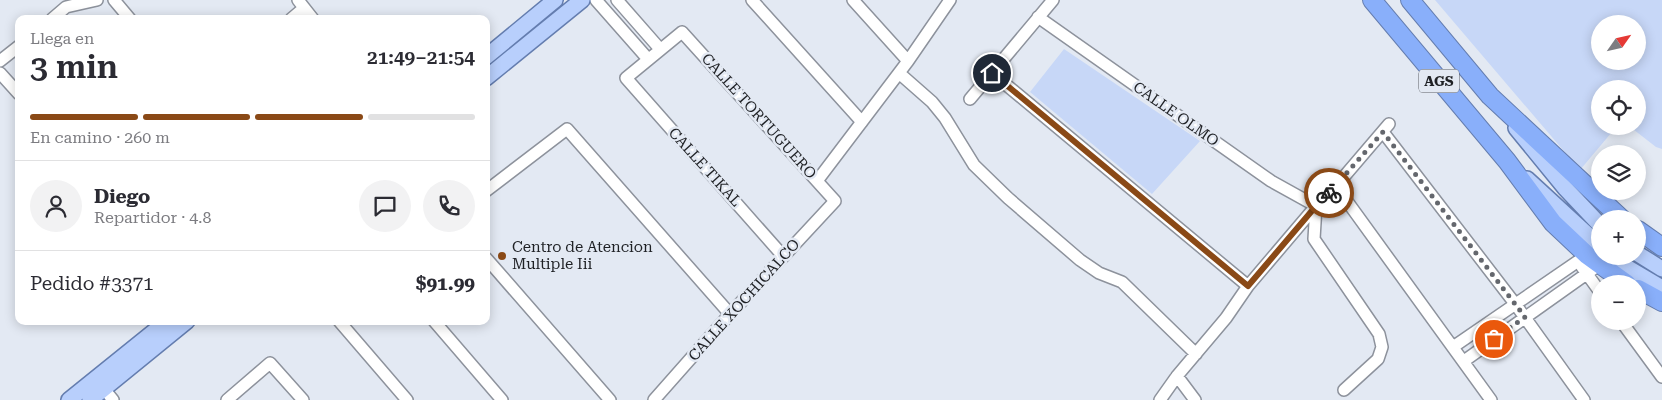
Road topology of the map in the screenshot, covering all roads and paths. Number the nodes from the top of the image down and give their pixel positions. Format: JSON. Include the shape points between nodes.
{"nodes":[{"id":1,"x":97,"y":0,"type":"edge"},
{"id":2,"x":114,"y":0,"type":"edge"},
{"id":3,"x":555,"y":0,"type":"edge"},
{"id":4,"x":582,"y":0,"type":"edge"},
{"id":5,"x":596,"y":0,"type":"edge"},
{"id":6,"x":617,"y":0,"type":"edge"},
{"id":7,"x":752,"y":0,"type":"edge"},
{"id":8,"x":853,"y":0,"type":"edge"},
{"id":9,"x":950,"y":0,"type":"edge"},
{"id":10,"x":1053,"y":0,"type":"edge"},
{"id":11,"x":1372,"y":0,"type":"edge"},
{"id":12,"x":1410,"y":0,"type":"edge"},
{"id":13,"x":301,"y":4,"type":"edge"},
{"id":14,"x":57,"y":15,"type":"edge"},
{"id":15,"x":127,"y":15,"type":"edge"},
{"id":16,"x":294,"y":15,"type":"edge"},
{"id":17,"x":310,"y":15,"type":"edge"},
{"id":18,"x":1038,"y":17,"type":"junction"},
{"id":19,"x":15,"y":49,"type":"edge"},
{"id":20,"x":660,"y":49,"type":"junction"},
{"id":21,"x":490,"y":54,"type":"edge"},
{"id":22,"x":648,"y":59,"type":"junction"},
{"id":23,"x":0,"y":61,"type":"edge"},
{"id":24,"x":908,"y":61,"type":"junction"},
{"id":25,"x":0,"y":73,"type":"edge"},
{"id":26,"x":899,"y":73,"type":"junction"},
{"id":27,"x":992,"y":73,"type":"junction"},
{"id":28,"x":490,"y":75,"type":"edge"},
{"id":29,"x":15,"y":90,"type":"edge"},
{"id":30,"x":1490,"y":96,"type":"junction"},
{"id":31,"x":970,"y":99,"type":"dead end"},
{"id":32,"x":862,"y":122,"type":"junction"},
{"id":33,"x":1507,"y":161,"type":"junction"},
{"id":34,"x":818,"y":181,"type":"junction"},
{"id":35,"x":1336,"y":186,"type":"junction"},
{"id":36,"x":490,"y":188,"type":"edge"},
{"id":37,"x":835,"y":201,"type":"joint"},
{"id":38,"x":1316,"y":206,"type":"junction"},
{"id":39,"x":1612,"y":210,"type":"edge"},
{"id":40,"x":1591,"y":215,"type":"edge"},
{"id":41,"x":1646,"y":236,"type":"edge"},
{"id":42,"x":1662,"y":247,"type":"edge"},
{"id":43,"x":1591,"y":255,"type":"edge"},
{"id":44,"x":783,"y":256,"type":"junction"},
{"id":45,"x":1591,"y":256,"type":"edge"},
{"id":46,"x":1646,"y":259,"type":"edge"},
{"id":47,"x":1591,"y":261,"type":"edge"},
{"id":48,"x":1591,"y":262,"type":"edge"},
{"id":49,"x":490,"y":263,"type":"edge"},
{"id":50,"x":1602,"y":265,"type":"edge"},
{"id":51,"x":1624,"y":265,"type":"edge"},
{"id":52,"x":1662,"y":269,"type":"edge"},
{"id":53,"x":1615,"y":275,"type":"edge"},
{"id":54,"x":1248,"y":286,"type":"junction"},
{"id":55,"x":1662,"y":288,"type":"edge"},
{"id":56,"x":1646,"y":293,"type":"edge"},
{"id":57,"x":1662,"y":302,"type":"edge"},
{"id":58,"x":1516,"y":304,"type":"junction"},
{"id":59,"x":730,"y":314,"type":"junction"},
{"id":60,"x":1525,"y":317,"type":"junction"},
{"id":61,"x":163,"y":325,"type":"edge"},
{"id":62,"x":182,"y":325,"type":"edge"},
{"id":63,"x":342,"y":325,"type":"edge"},
{"id":64,"x":437,"y":325,"type":"edge"},
{"id":65,"x":1628,"y":330,"type":"edge"},
{"id":66,"x":1453,"y":347,"type":"junction"},
{"id":67,"x":1196,"y":354,"type":"junction"},
{"id":68,"x":1464,"y":361,"type":"junction"},
{"id":69,"x":1177,"y":376,"type":"junction"},
{"id":70,"x":1662,"y":377,"type":"edge"},
{"id":71,"x":104,"y":389,"type":"edge"},
{"id":72,"x":1344,"y":390,"type":"dead end"},
{"id":73,"x":69,"y":400,"type":"edge"},
{"id":74,"x":90,"y":400,"type":"edge"},
{"id":75,"x":227,"y":400,"type":"edge"},
{"id":76,"x":303,"y":400,"type":"edge"},
{"id":77,"x":407,"y":400,"type":"edge"},
{"id":78,"x":502,"y":400,"type":"edge"},
{"id":79,"x":610,"y":400,"type":"edge"},
{"id":80,"x":654,"y":400,"type":"edge"},
{"id":81,"x":1160,"y":400,"type":"edge"},
{"id":82,"x":1195,"y":400,"type":"edge"},
{"id":83,"x":1491,"y":400,"type":"edge"},
{"id":84,"x":1584,"y":400,"type":"edge"}],
"edges":[{"from":1,"to":14,"type":"street","via":[[66,7]]},
{"from":2,"to":15,"type":"street"},
{"from":3,"to":21,"type":"main road"},
{"from":4,"to":28,"type":"main road"},
{"from":5,"to":22,"type":"street"},
{"from":6,"to":20,"type":"street"},
{"from":7,"to":32,"type":"street"},
{"from":8,"to":24,"type":"street"},
{"from":9,"to":24,"type":"street"},
{"from":10,"to":18,"type":"street"},
{"from":11,"to":33,"type":"highway","number":"AGS"},
{"from":12,"to":30,"type":"highway","number":"AGS"},
{"from":13,"to":16,"type":"street"},
{"from":13,"to":17,"type":"street"},
{"from":18,"to":27,"type":"street"},
{"from":18,"to":38,"type":"street","name":"CALLE OLMO","via":[[1271,181]]},
{"from":19,"to":23,"type":"street"},
{"from":20,"to":22,"type":"street"},
{"from":20,"to":34,"type":"street","name":"CALLE TORTUGUERO","via":[[682,32]]},
{"from":22,"to":44,"type":"street","name":"CALLE TIKAL","via":[[626,78]]},
{"from":24,"to":26,"type":"street"},
{"from":25,"to":29,"type":"street"},
{"from":26,"to":32,"type":"street"},
{"from":26,"to":67,"type":"street","via":[[932,102],[974,165],[1008,198],[1080,260],[1099,273],[1122,282]]},
{"from":27,"to":31,"type":"street"},
{"from":27,"to":54,"type":"street"},
{"from":30,"to":39,"type":"highway"},
{"from":30,"to":40,"type":"main road","number":"AGS"},
{"from":32,"to":34,"type":"street"},
{"from":33,"to":43,"type":"main road","number":"AGS","via":[[1549,200]]},
{"from":33,"to":45,"type":"highway","via":[[1554,222]]},
{"from":34,"to":37,"type":"street","name":"CALLE TORTUGUERO"},
{"from":35,"to":38,"type":"street"},
{"from":35,"to":58,"type":"street","via":[[1386,128]]},
{"from":35,"to":66,"type":"street"},
{"from":36,"to":59,"type":"street","via":[[567,129]]},
{"from":37,"to":44,"type":"street","name":"CALLE XOCHICALCO"},
{"from":38,"to":54,"type":"street"},
{"from":38,"to":72,"type":"street","via":[[1314,239],[1379,334],[1382,347],[1378,359]]},
{"from":41,"to":42,"type":"highway"},
{"from":44,"to":59,"type":"street","name":"CALLE XOCHICALCO"},
{"from":46,"to":52,"type":"main road"},
{"from":47,"to":58,"type":"street"},
{"from":48,"to":60,"type":"street"},
{"from":49,"to":79,"type":"street"},
{"from":50,"to":53,"type":"highway"},
{"from":51,"to":55,"type":"main road"},
{"from":54,"to":67,"type":"street"},
{"from":56,"to":57,"type":"highway"},
{"from":58,"to":60,"type":"street"},
{"from":58,"to":66,"type":"street"},
{"from":59,"to":80,"type":"street","name":"CALLE XOCHICALCO"},
{"from":60,"to":68,"type":"street"},
{"from":60,"to":84,"type":"street"},
{"from":61,"to":71,"type":"main road"},
{"from":62,"to":71,"type":"main road"},
{"from":63,"to":77,"type":"street"},
{"from":64,"to":78,"type":"street"},
{"from":65,"to":70,"type":"street"},
{"from":66,"to":68,"type":"street"},
{"from":67,"to":69,"type":"street"},
{"from":68,"to":83,"type":"street"},
{"from":69,"to":81,"type":"street"},
{"from":69,"to":82,"type":"street"},
{"from":71,"to":73,"type":"main road"},
{"from":71,"to":74,"type":"main road"},
{"from":75,"to":76,"type":"street","via":[[270,363]]}]}
